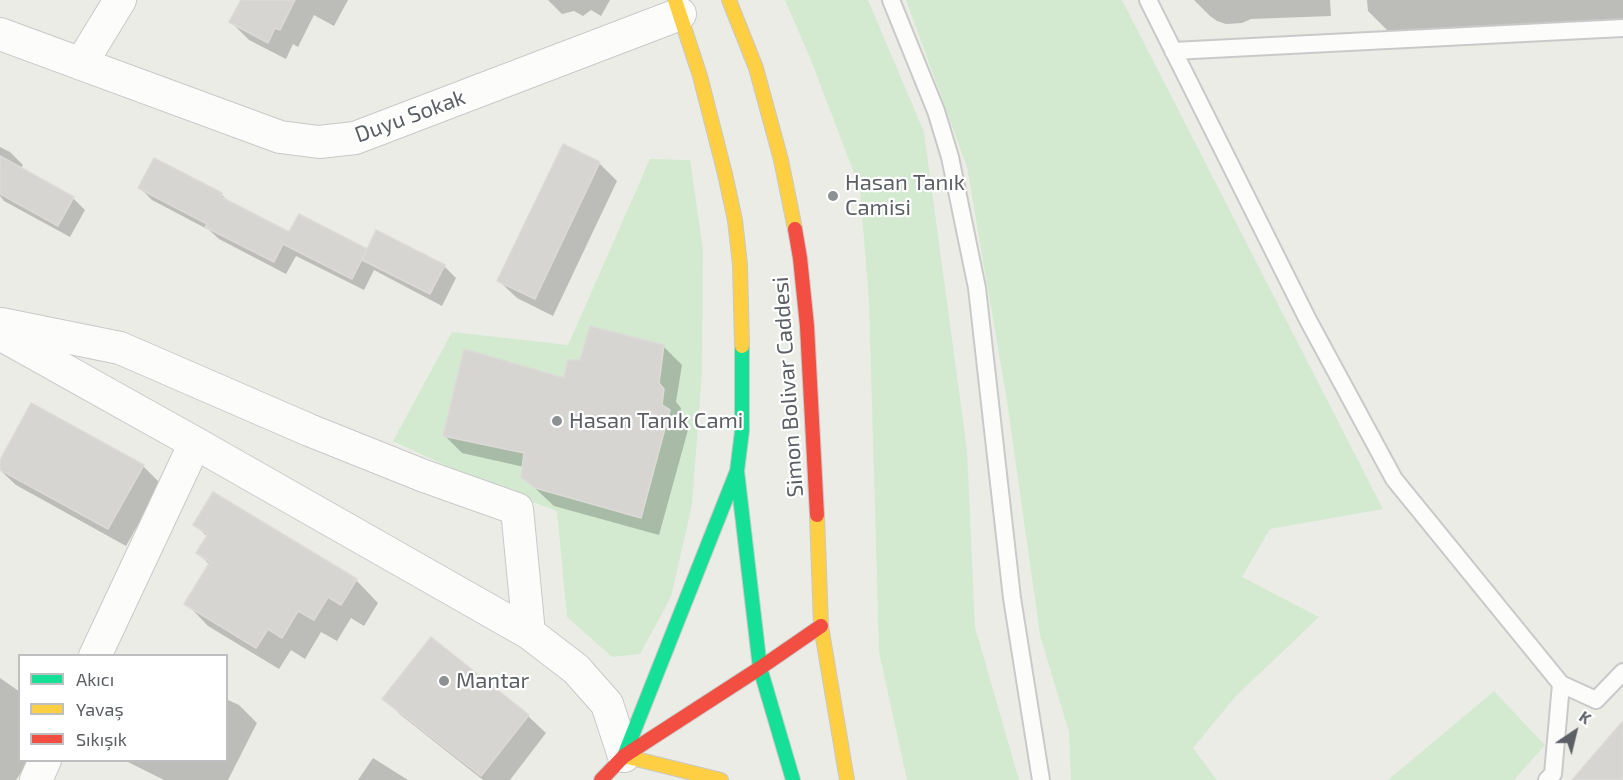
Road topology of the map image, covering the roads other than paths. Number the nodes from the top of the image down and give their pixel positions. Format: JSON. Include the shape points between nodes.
{"nodes":[{"id":1,"x":120,"y":0,"type":"edge"},
{"id":2,"x":729,"y":0,"type":"edge"},
{"id":3,"x":891,"y":0,"type":"edge"},
{"id":4,"x":1148,"y":0,"type":"edge"},
{"id":5,"x":678,"y":7,"type":"edge"},
{"id":6,"x":1623,"y":28,"type":"edge"},
{"id":7,"x":0,"y":34,"type":"edge"},
{"id":8,"x":1173,"y":51,"type":"junction"},
{"id":9,"x":81,"y":64,"type":"junction"},
{"id":10,"x":0,"y":324,"type":"edge"},
{"id":11,"x":0,"y":334,"type":"edge"},
{"id":12,"x":195,"y":443,"type":"junction"},
{"id":13,"x":737,"y":471,"type":"junction"},
{"id":14,"x":821,"y":626,"type":"junction"},
{"id":15,"x":529,"y":633,"type":"junction"},
{"id":16,"x":96,"y":654,"type":"edge"},
{"id":17,"x":760,"y":668,"type":"junction"},
{"id":18,"x":1623,"y":672,"type":"edge"},
{"id":19,"x":1561,"y":684,"type":"junction"},
{"id":20,"x":624,"y":756,"type":"junction"},
{"id":21,"x":44,"y":762,"type":"edge"},
{"id":22,"x":36,"y":780,"type":"edge"},
{"id":23,"x":602,"y":780,"type":"edge"},
{"id":24,"x":721,"y":780,"type":"edge"},
{"id":25,"x":793,"y":780,"type":"edge"},
{"id":26,"x":847,"y":780,"type":"edge"},
{"id":27,"x":1041,"y":780,"type":"edge"},
{"id":28,"x":1548,"y":780,"type":"edge"}],
"edges":[{"from":1,"to":9,"type":"street"},
{"from":2,"to":14,"type":"main road","name":"Simon Bolivar Caddesi","via":[[756,68],[781,160],[800,258],[811,391]]},
{"from":3,"to":27,"type":"lane","via":[[936,111],[950,157],[977,288],[1012,598]]},
{"from":4,"to":8,"type":"lane"},
{"from":5,"to":9,"type":"street","name":"Duyu Sokak","via":[[355,138],[319,142],[280,137]]},
{"from":5,"to":13,"type":"main road","name":"Simon Bolivar Caddesi","via":[[725,174],[738,243],[743,371]]},
{"from":6,"to":8,"type":"lane"},
{"from":7,"to":9,"type":"street","name":"Duyu Sokak"},
{"from":8,"to":19,"type":"lane","via":[[1308,320],[1394,479]]},
{"from":10,"to":15,"type":"street","via":[[120,348],[424,476],[517,508]]},
{"from":11,"to":12,"type":"street"},
{"from":12,"to":15,"type":"street"},
{"from":12,"to":16,"type":"street"},
{"from":13,"to":17,"type":"main road","name":"Simon Bolivar Caddesi"},
{"from":13,"to":20,"type":"main road"},
{"from":14,"to":17,"type":"main road"},
{"from":14,"to":26,"type":"main road","name":"Simon Bolivar Caddesi"},
{"from":15,"to":20,"type":"street","via":[[576,669],[607,704]]},
{"from":17,"to":20,"type":"main road"},
{"from":17,"to":25,"type":"main road","name":"Simon Bolivar Caddesi"},
{"from":18,"to":19,"type":"lane","via":[[1596,700]]},
{"from":19,"to":28,"type":"lane","via":[[1552,774]]},
{"from":20,"to":23,"type":"main road"},
{"from":20,"to":24,"type":"main road"},
{"from":21,"to":22,"type":"street"}]}
